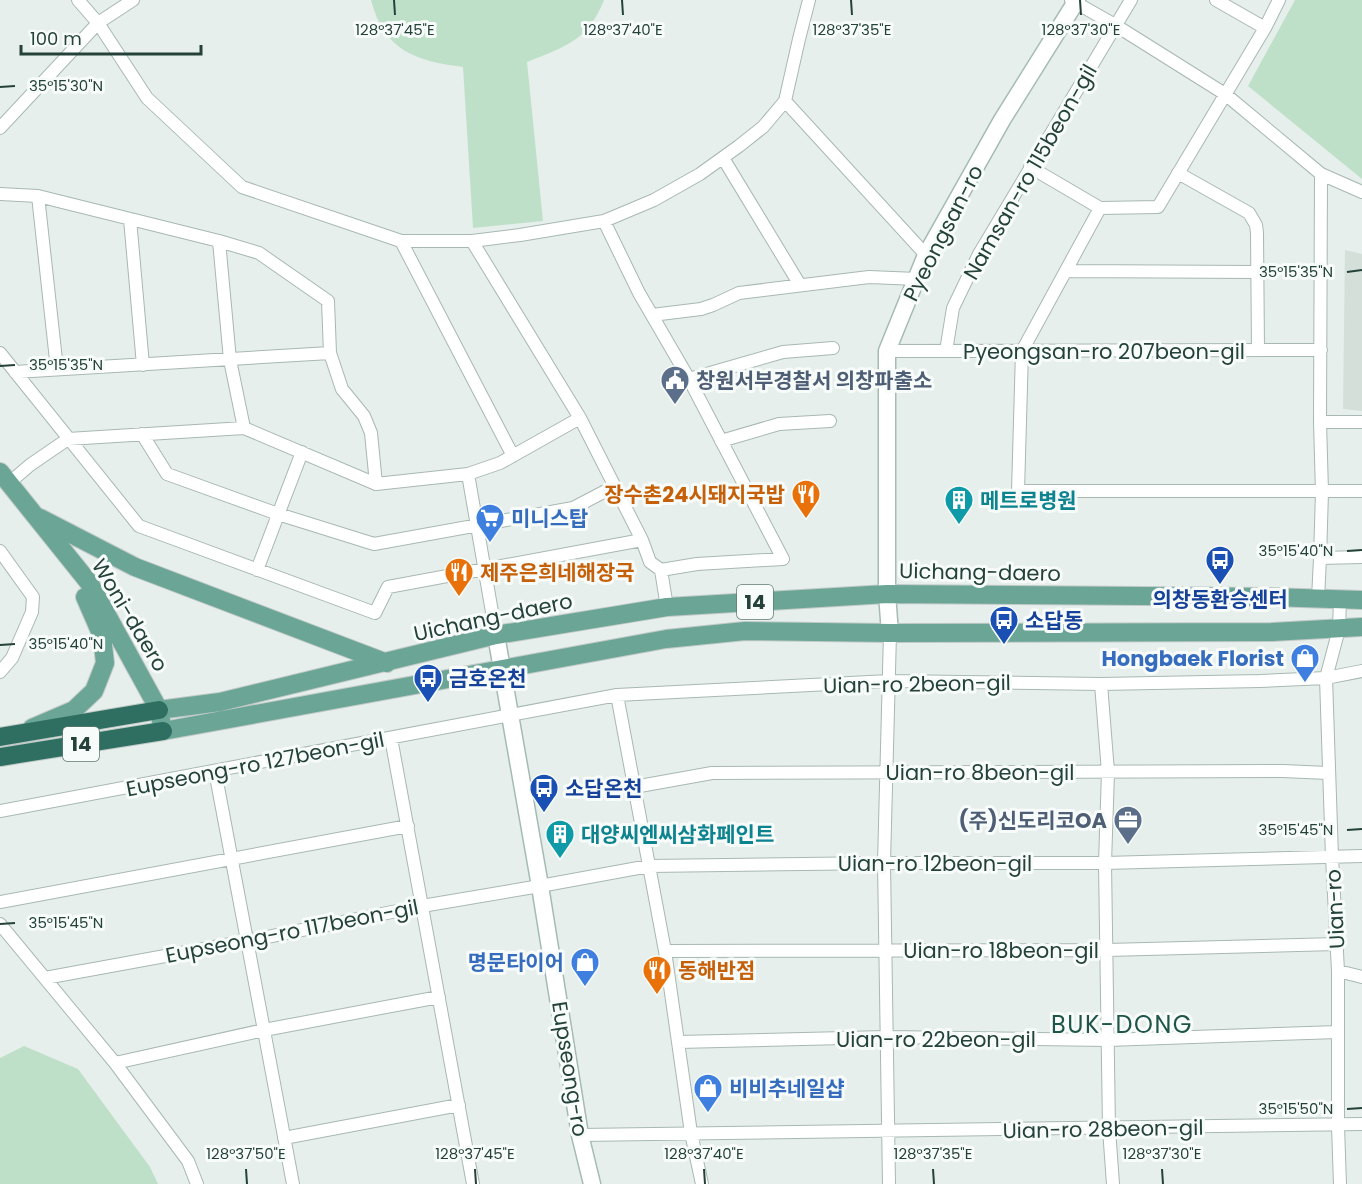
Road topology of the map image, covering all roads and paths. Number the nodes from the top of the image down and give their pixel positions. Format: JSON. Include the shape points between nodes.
{"nodes":[{"id":1,"x":78,"y":0,"type":"edge"},
{"id":2,"x":133,"y":0,"type":"edge"},
{"id":3,"x":809,"y":0,"type":"edge"},
{"id":4,"x":1131,"y":0,"type":"edge"},
{"id":5,"x":1216,"y":0,"type":"edge"},
{"id":6,"x":1279,"y":0,"type":"edge"},
{"id":7,"x":1075,"y":1,"type":"edge"},
{"id":8,"x":98,"y":23,"type":"junction"},
{"id":9,"x":1115,"y":25,"type":"junction"},
{"id":10,"x":1264,"y":28,"type":"junction"},
{"id":11,"x":1225,"y":94,"type":"junction"},
{"id":12,"x":785,"y":101,"type":"junction"},
{"id":13,"x":0,"y":128,"type":"edge"},
{"id":14,"x":723,"y":158,"type":"junction"},
{"id":15,"x":1030,"y":167,"type":"junction"},
{"id":16,"x":1178,"y":173,"type":"junction"},
{"id":17,"x":1321,"y":174,"type":"junction"},
{"id":18,"x":1362,"y":192,"type":"edge"},
{"id":19,"x":0,"y":194,"type":"edge"},
{"id":20,"x":38,"y":196,"type":"junction"},
{"id":21,"x":1100,"y":208,"type":"junction"},
{"id":22,"x":130,"y":219,"type":"junction"},
{"id":23,"x":604,"y":220,"type":"junction"},
{"id":24,"x":401,"y":241,"type":"junction"},
{"id":25,"x":472,"y":241,"type":"junction"},
{"id":26,"x":219,"y":242,"type":"junction"},
{"id":27,"x":926,"y":255,"type":"junction"},
{"id":28,"x":1066,"y":271,"type":"junction"},
{"id":29,"x":1257,"y":272,"type":"junction"},
{"id":30,"x":917,"y":279,"type":"junction"},
{"id":31,"x":800,"y":285,"type":"junction"},
{"id":32,"x":652,"y":315,"type":"junction"},
{"id":33,"x":833,"y":348,"type":"dead end"},
{"id":34,"x":1258,"y":350,"type":"junction"},
{"id":35,"x":1321,"y":350,"type":"junction"},
{"id":36,"x":887,"y":351,"type":"junction"},
{"id":37,"x":946,"y":351,"type":"junction"},
{"id":38,"x":1022,"y":351,"type":"junction"},
{"id":39,"x":0,"y":353,"type":"edge"},
{"id":40,"x":330,"y":353,"type":"junction"},
{"id":41,"x":230,"y":360,"type":"junction"},
{"id":42,"x":143,"y":365,"type":"junction"},
{"id":43,"x":57,"y":369,"type":"junction"},
{"id":44,"x":15,"y":372,"type":"junction"},
{"id":45,"x":689,"y":379,"type":"junction"},
{"id":46,"x":580,"y":418,"type":"junction"},
{"id":47,"x":830,"y":421,"type":"dead end"},
{"id":48,"x":1320,"y":422,"type":"junction"},
{"id":49,"x":1362,"y":422,"type":"edge"},
{"id":50,"x":244,"y":428,"type":"junction"},
{"id":51,"x":142,"y":434,"type":"junction"},
{"id":52,"x":68,"y":439,"type":"junction"},
{"id":53,"x":721,"y":441,"type":"junction"},
{"id":54,"x":302,"y":452,"type":"junction"},
{"id":55,"x":513,"y":456,"type":"junction"},
{"id":56,"x":468,"y":474,"type":"junction"},
{"id":57,"x":4,"y":477,"type":"edge"},
{"id":58,"x":375,"y":484,"type":"junction"},
{"id":59,"x":615,"y":486,"type":"junction"},
{"id":60,"x":1322,"y":492,"type":"junction"},
{"id":61,"x":1362,"y":492,"type":"edge"},
{"id":62,"x":33,"y":514,"type":"junction"},
{"id":63,"x":278,"y":514,"type":"junction"},
{"id":64,"x":477,"y":526,"type":"junction"},
{"id":65,"x":642,"y":540,"type":"junction"},
{"id":66,"x":0,"y":551,"type":"edge"},
{"id":67,"x":1362,"y":557,"type":"edge"},
{"id":68,"x":1320,"y":558,"type":"junction"},
{"id":69,"x":485,"y":568,"type":"junction"},
{"id":70,"x":257,"y":570,"type":"junction"},
{"id":71,"x":661,"y":570,"type":"junction"},
{"id":72,"x":887,"y":594,"type":"junction"},
{"id":73,"x":1317,"y":599,"type":"junction"},
{"id":74,"x":1340,"y":600,"type":"junction"},
{"id":75,"x":1362,"y":600,"type":"edge"},
{"id":76,"x":667,"y":607,"type":"junction"},
{"id":77,"x":1362,"y":627,"type":"edge"},
{"id":78,"x":1339,"y":629,"type":"junction"},
{"id":79,"x":890,"y":633,"type":"junction"},
{"id":80,"x":496,"y":635,"type":"junction"},
{"id":81,"x":387,"y":663,"type":"junction"},
{"id":82,"x":502,"y":669,"type":"junction"},
{"id":83,"x":1362,"y":671,"type":"edge"},
{"id":84,"x":0,"y":672,"type":"edge"},
{"id":85,"x":1326,"y":678,"type":"junction"},
{"id":86,"x":889,"y":681,"type":"junction"},
{"id":87,"x":1101,"y":684,"type":"junction"},
{"id":88,"x":617,"y":695,"type":"junction"},
{"id":89,"x":159,"y":710,"type":"junction"},
{"id":90,"x":511,"y":716,"type":"junction"},
{"id":91,"x":163,"y":731,"type":"junction"},
{"id":92,"x":24,"y":732,"type":"junction"},
{"id":93,"x":0,"y":737,"type":"edge"},
{"id":94,"x":392,"y":738,"type":"junction"},
{"id":95,"x":0,"y":757,"type":"edge"},
{"id":96,"x":215,"y":771,"type":"junction"},
{"id":97,"x":886,"y":772,"type":"junction"},
{"id":98,"x":1108,"y":772,"type":"junction"},
{"id":99,"x":1329,"y":772,"type":"junction"},
{"id":100,"x":634,"y":787,"type":"junction"},
{"id":101,"x":0,"y":811,"type":"edge"},
{"id":102,"x":408,"y":825,"type":"junction"},
{"id":103,"x":1362,"y":856,"type":"edge"},
{"id":104,"x":1332,"y":857,"type":"junction"},
{"id":105,"x":232,"y":859,"type":"junction"},
{"id":106,"x":884,"y":863,"type":"junction"},
{"id":107,"x":1105,"y":863,"type":"junction"},
{"id":108,"x":649,"y":866,"type":"junction"},
{"id":109,"x":540,"y":886,"type":"junction"},
{"id":110,"x":0,"y":902,"type":"edge"},
{"id":111,"x":422,"y":906,"type":"junction"},
{"id":112,"x":0,"y":924,"type":"edge"},
{"id":113,"x":248,"y":941,"type":"junction"},
{"id":114,"x":1336,"y":944,"type":"junction"},
{"id":115,"x":884,"y":950,"type":"junction"},
{"id":116,"x":1107,"y":950,"type":"junction"},
{"id":117,"x":665,"y":951,"type":"junction"},
{"id":118,"x":1338,"y":971,"type":"junction"},
{"id":119,"x":1362,"y":977,"type":"edge"},
{"id":120,"x":45,"y":978,"type":"junction"},
{"id":121,"x":439,"y":997,"type":"junction"},
{"id":122,"x":264,"y":1030,"type":"junction"},
{"id":123,"x":1338,"y":1032,"type":"junction"},
{"id":124,"x":886,"y":1037,"type":"junction"},
{"id":125,"x":1108,"y":1040,"type":"junction"},
{"id":126,"x":678,"y":1042,"type":"junction"},
{"id":127,"x":115,"y":1063,"type":"junction"},
{"id":128,"x":459,"y":1105,"type":"junction"},
{"id":129,"x":1362,"y":1124,"type":"edge"},
{"id":130,"x":1338,"y":1126,"type":"junction"},
{"id":131,"x":1109,"y":1129,"type":"junction"},
{"id":132,"x":887,"y":1132,"type":"junction"},
{"id":133,"x":691,"y":1133,"type":"junction"},
{"id":134,"x":580,"y":1135,"type":"junction"},
{"id":135,"x":284,"y":1138,"type":"junction"},
{"id":136,"x":197,"y":1184,"type":"edge"},
{"id":137,"x":293,"y":1184,"type":"edge"},
{"id":138,"x":473,"y":1184,"type":"edge"},
{"id":139,"x":592,"y":1184,"type":"edge"},
{"id":140,"x":702,"y":1184,"type":"edge"},
{"id":141,"x":889,"y":1184,"type":"edge"},
{"id":142,"x":1113,"y":1184,"type":"edge"},
{"id":143,"x":1340,"y":1184,"type":"edge"}],
"edges":[{"from":1,"to":8,"type":"street"},
{"from":2,"to":8,"type":"street"},
{"from":3,"to":12,"type":"street"},
{"from":4,"to":9,"type":"street","name":"Namsan-ro 115beon-gil"},
{"from":5,"to":10,"type":"street"},
{"from":6,"to":10,"type":"street"},
{"from":7,"to":9,"type":"street"},
{"from":7,"to":27,"type":"main road","name":"Pyeongsan-ro"},
{"from":8,"to":13,"type":"street"},
{"from":8,"to":24,"type":"street","via":[[147,98],[242,187]]},
{"from":9,"to":11,"type":"street"},
{"from":9,"to":15,"type":"street","name":"Namsan-ro 115beon-gil"},
{"from":10,"to":11,"type":"street"},
{"from":11,"to":16,"type":"street"},
{"from":11,"to":17,"type":"street"},
{"from":12,"to":14,"type":"street","via":[[763,127]]},
{"from":12,"to":27,"type":"street"},
{"from":14,"to":23,"type":"street","via":[[654,200]]},
{"from":14,"to":31,"type":"street"},
{"from":15,"to":21,"type":"street"},
{"from":15,"to":37,"type":"street","name":"Namsan-ro 115beon-gil","via":[[979,254],[953,309]]},
{"from":16,"to":21,"type":"street","via":[[1158,207]]},
{"from":16,"to":29,"type":"street","via":[[1249,213],[1256,225]]},
{"from":17,"to":18,"type":"street"},
{"from":17,"to":35,"type":"street"},
{"from":19,"to":20,"type":"street"},
{"from":20,"to":22,"type":"street"},
{"from":20,"to":43,"type":"street"},
{"from":21,"to":28,"type":"street"},
{"from":22,"to":26,"type":"street"},
{"from":22,"to":42,"type":"street"},
{"from":23,"to":25,"type":"street"},
{"from":23,"to":32,"type":"street"},
{"from":24,"to":25,"type":"street"},
{"from":24,"to":55,"type":"street"},
{"from":25,"to":46,"type":"street"},
{"from":26,"to":40,"type":"street","via":[[259,254],[328,301]]},
{"from":26,"to":41,"type":"street"},
{"from":27,"to":30,"type":"main road","name":"Pyeongsan-ro"},
{"from":28,"to":29,"type":"street"},
{"from":28,"to":38,"type":"street"},
{"from":29,"to":34,"type":"street"},
{"from":30,"to":31,"type":"street","via":[[869,277]]},
{"from":30,"to":36,"type":"main road","name":"Pyeongsan-ro"},
{"from":31,"to":32,"type":"street","via":[[739,293],[701,309]]},
{"from":32,"to":45,"type":"street"},
{"from":33,"to":45,"type":"street","via":[[783,352]]},
{"from":34,"to":35,"type":"street","name":"Pyeongsan-ro 207beon-gil"},
{"from":34,"to":38,"type":"street","name":"Pyeongsan-ro 207beon-gil"},
{"from":35,"to":48,"type":"street"},
{"from":36,"to":37,"type":"street","name":"Pyeongsan-ro 207beon-gil"},
{"from":36,"to":72,"type":"main road","name":"Pyeongsan-ro"},
{"from":37,"to":38,"type":"street","name":"Pyeongsan-ro 207beon-gil"},
{"from":38,"to":60,"type":"street","via":[[1018,491]]},
{"from":39,"to":44,"type":"street"},
{"from":40,"to":41,"type":"street"},
{"from":40,"to":58,"type":"street","via":[[342,389],[364,416],[371,433]]},
{"from":41,"to":42,"type":"street"},
{"from":41,"to":50,"type":"street"},
{"from":42,"to":43,"type":"street"},
{"from":43,"to":44,"type":"street"},
{"from":44,"to":52,"type":"street"},
{"from":45,"to":53,"type":"street"},
{"from":46,"to":55,"type":"street"},
{"from":46,"to":59,"type":"street"},
{"from":47,"to":53,"type":"street","via":[[779,424]]},
{"from":48,"to":49,"type":"street"},
{"from":48,"to":60,"type":"street"},
{"from":50,"to":51,"type":"street"},
{"from":50,"to":54,"type":"street"},
{"from":51,"to":52,"type":"street"},
{"from":51,"to":63,"type":"street","via":[[167,474]]},
{"from":52,"to":57,"type":"street"},
{"from":52,"to":70,"type":"street","via":[[139,526]]},
{"from":53,"to":71,"type":"street","via":[[783,559]]},
{"from":54,"to":58,"type":"street"},
{"from":54,"to":63,"type":"street"},
{"from":55,"to":56,"type":"street"},
{"from":56,"to":58,"type":"street"},
{"from":56,"to":64,"type":"street"},
{"from":57,"to":62,"type":"main road","name":"Woni-daero"},
{"from":59,"to":64,"type":"street","via":[[573,508]]},
{"from":59,"to":65,"type":"street"},
{"from":60,"to":61,"type":"street"},
{"from":60,"to":68,"type":"street"},
{"from":62,"to":81,"type":"main road","via":[[135,567]]},
{"from":62,"to":89,"type":"main road","name":"Woni-daero","via":[[90,584]]},
{"from":62,"to":92,"type":"main road","via":[[84,594],[102,636],[105,663],[94,691],[74,710]]},
{"from":63,"to":64,"type":"street","via":[[374,544]]},
{"from":63,"to":70,"type":"street"},
{"from":64,"to":69,"type":"street"},
{"from":65,"to":69,"type":"street"},
{"from":65,"to":71,"type":"street","via":[[650,562]]},
{"from":66,"to":84,"type":"street","via":[[33,597],[32,612],[16,649]]},
{"from":67,"to":68,"type":"street"},
{"from":68,"to":73,"type":"street"},
{"from":69,"to":70,"type":"street","via":[[388,586],[375,613]]},
{"from":69,"to":80,"type":"street"},
{"from":71,"to":76,"type":"street"},
{"from":72,"to":73,"type":"main road","name":"Uichang-daero","number":"14"},
{"from":72,"to":76,"type":"main road","name":"Uichang-daero","number":"14"},
{"from":72,"to":79,"type":"main road","name":"Pyeongsan-ro"},
{"from":73,"to":74,"type":"main road","name":"Uichang-daero","number":"14"},
{"from":74,"to":75,"type":"main road","name":"Uichang-daero","number":"14"},
{"from":74,"to":78,"type":"street","name":"Uian-ro"},
{"from":76,"to":80,"type":"main road","name":"Uichang-daero","number":"14"},
{"from":77,"to":78,"type":"main road","number":"14"},
{"from":78,"to":79,"type":"main road","number":"14"},
{"from":78,"to":85,"type":"street","name":"Uian-ro"},
{"from":79,"to":82,"type":"main road","number":"14","via":[[745,632],[666,639]]},
{"from":79,"to":86,"type":"street"},
{"from":80,"to":81,"type":"main road","name":"Uichang-daero","number":"14"},
{"from":80,"to":82,"type":"main road","name":"Eupseong-ro"},
{"from":81,"to":89,"type":"main road","name":"Uichang-daero","number":"14","via":[[220,702]]},
{"from":82,"to":90,"type":"main road","name":"Eupseong-ro"},
{"from":82,"to":91,"type":"main road","number":"14"},
{"from":83,"to":85,"type":"street","name":"Uian-ro 2beon-gil"},
{"from":85,"to":87,"type":"street","name":"Uian-ro 2beon-gil"},
{"from":85,"to":99,"type":"street","name":"Uian-ro"},
{"from":86,"to":87,"type":"street","name":"Uian-ro 2beon-gil"},
{"from":86,"to":88,"type":"street","name":"Uian-ro 2beon-gil"},
{"from":86,"to":97,"type":"street"},
{"from":87,"to":98,"type":"street"},
{"from":88,"to":90,"type":"street","name":"Uian-ro 2beon-gil"},
{"from":88,"to":100,"type":"street"},
{"from":89,"to":91,"type":"main road","name":"Woni-daero"},
{"from":89,"to":92,"type":"highway","name":"Uichang-daero","number":"14"},
{"from":90,"to":94,"type":"street","name":"Eupseong-ro 127beon-gil"},
{"from":90,"to":109,"type":"main road","name":"Eupseong-ro"},
{"from":91,"to":95,"type":"highway","number":"14"},
{"from":92,"to":93,"type":"highway","name":"Uichang-daero","number":"14"},
{"from":94,"to":96,"type":"street","name":"Eupseong-ro 127beon-gil"},
{"from":94,"to":102,"type":"street"},
{"from":96,"to":101,"type":"street","name":"Eupseong-ro 127beon-gil"},
{"from":96,"to":105,"type":"street"},
{"from":97,"to":98,"type":"street","name":"Uian-ro 8beon-gil"},
{"from":97,"to":100,"type":"street","name":"Uian-ro 8beon-gil","via":[[712,772]]},
{"from":97,"to":106,"type":"street"},
{"from":98,"to":99,"type":"street","name":"Uian-ro 8beon-gil"},
{"from":98,"to":107,"type":"street"},
{"from":99,"to":104,"type":"street","name":"Uian-ro"},
{"from":100,"to":108,"type":"street"},
{"from":102,"to":105,"type":"street"},
{"from":102,"to":111,"type":"street"},
{"from":103,"to":104,"type":"street","name":"Uian-ro 12beon-gil"},
{"from":104,"to":107,"type":"street","name":"Uian-ro 12beon-gil"},
{"from":104,"to":114,"type":"street","name":"Uian-ro"},
{"from":105,"to":110,"type":"street"},
{"from":105,"to":113,"type":"street"},
{"from":106,"to":107,"type":"street","name":"Uian-ro 12beon-gil"},
{"from":106,"to":108,"type":"street","name":"Uian-ro 12beon-gil"},
{"from":106,"to":115,"type":"street"},
{"from":107,"to":116,"type":"street"},
{"from":108,"to":109,"type":"street","name":"Uian-ro 12beon-gil"},
{"from":108,"to":117,"type":"street"},
{"from":109,"to":111,"type":"street","name":"Eupseong-ro 117beon-gil"},
{"from":109,"to":134,"type":"main road","name":"Eupseong-ro"},
{"from":111,"to":113,"type":"street","name":"Eupseong-ro 117beon-gil"},
{"from":111,"to":121,"type":"street"},
{"from":112,"to":120,"type":"street"},
{"from":113,"to":120,"type":"street","name":"Eupseong-ro 117beon-gil"},
{"from":113,"to":122,"type":"street"},
{"from":114,"to":116,"type":"street","name":"Uian-ro 18beon-gil"},
{"from":114,"to":118,"type":"street","name":"Uian-ro"},
{"from":115,"to":116,"type":"street","name":"Uian-ro 18beon-gil"},
{"from":115,"to":117,"type":"street","name":"Uian-ro 18beon-gil"},
{"from":115,"to":124,"type":"street"},
{"from":116,"to":125,"type":"street"},
{"from":117,"to":126,"type":"street"},
{"from":118,"to":119,"type":"street"},
{"from":118,"to":123,"type":"street","name":"Uian-ro"},
{"from":120,"to":127,"type":"street"},
{"from":121,"to":122,"type":"street"},
{"from":121,"to":128,"type":"street"},
{"from":122,"to":127,"type":"street"},
{"from":122,"to":135,"type":"street"},
{"from":123,"to":125,"type":"street","name":"Uian-ro 22beon-gil"},
{"from":123,"to":130,"type":"street","name":"Uian-ro"},
{"from":124,"to":125,"type":"street","name":"Uian-ro 22beon-gil"},
{"from":124,"to":126,"type":"street","name":"Uian-ro 22beon-gil"},
{"from":124,"to":132,"type":"street"},
{"from":125,"to":131,"type":"street"},
{"from":126,"to":133,"type":"street"},
{"from":127,"to":136,"type":"street","via":[[188,1161]]},
{"from":128,"to":135,"type":"street"},
{"from":128,"to":138,"type":"street"},
{"from":129,"to":130,"type":"street","name":"Uian-ro 28beon-gil"},
{"from":130,"to":131,"type":"street","name":"Uian-ro 28beon-gil"},
{"from":130,"to":143,"type":"street","name":"Uian-ro"},
{"from":131,"to":132,"type":"street","name":"Uian-ro 28beon-gil"},
{"from":131,"to":142,"type":"street"},
{"from":132,"to":133,"type":"street","name":"Uian-ro 28beon-gil"},
{"from":132,"to":141,"type":"street"},
{"from":133,"to":134,"type":"street","name":"Uian-ro 28beon-gil"},
{"from":133,"to":140,"type":"street"},
{"from":134,"to":139,"type":"main road","name":"Eupseong-ro"},
{"from":135,"to":137,"type":"street"}]}
